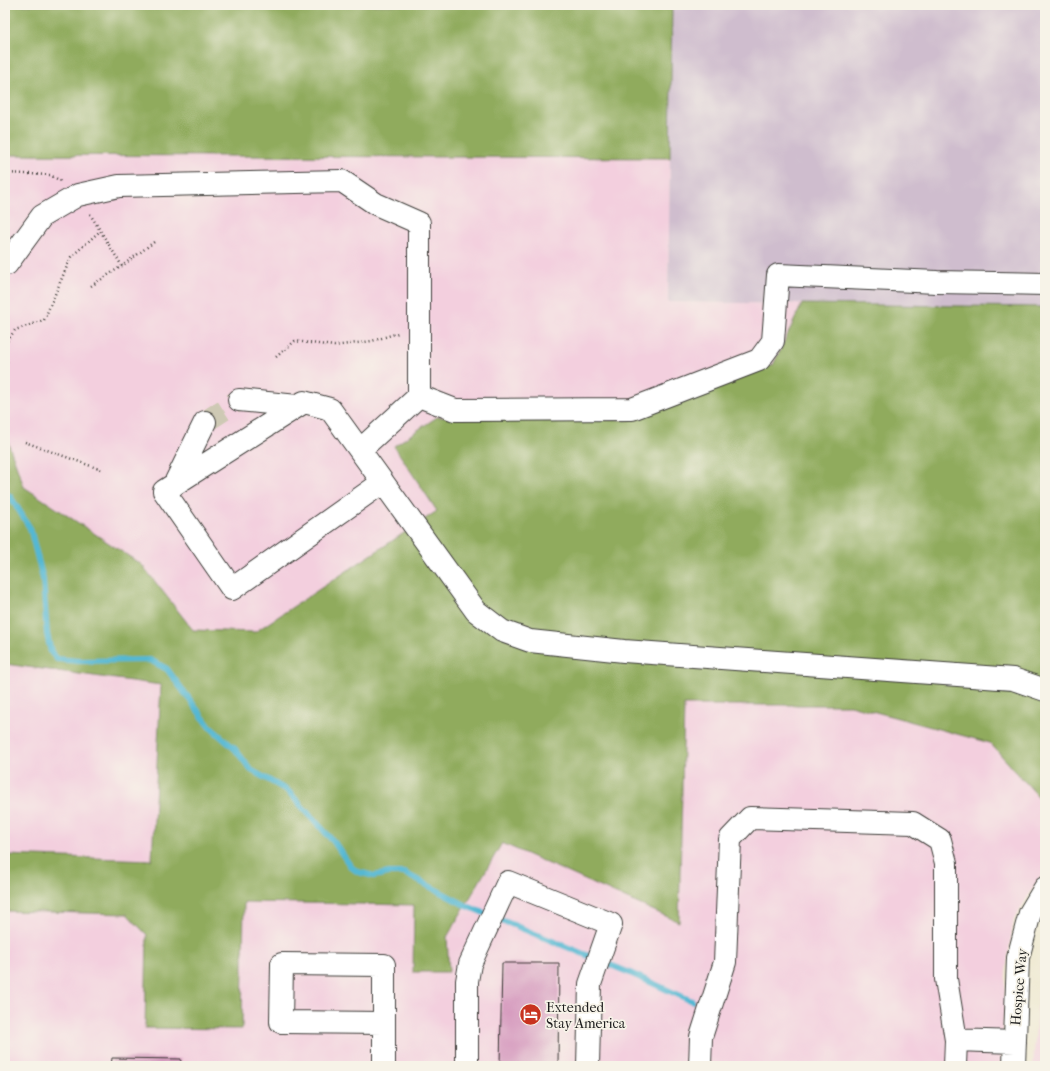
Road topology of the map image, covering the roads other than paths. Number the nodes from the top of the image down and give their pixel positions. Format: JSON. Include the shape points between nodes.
{"nodes":[{"id":1,"x":7,"y":264,"type":"dead end"},
{"id":2,"x":1045,"y":284,"type":"edge"},
{"id":3,"x":419,"y":396,"type":"junction"},
{"id":4,"x":239,"y":400,"type":"tunnel mouth"},
{"id":5,"x":297,"y":406,"type":"junction"},
{"id":6,"x":205,"y":422,"type":"tunnel mouth"},
{"id":7,"x":360,"y":450,"type":"junction"},
{"id":8,"x":383,"y":482,"type":"junction"},
{"id":9,"x":174,"y":485,"type":"junction"},
{"id":10,"x":1045,"y":690,"type":"edge"},
{"id":11,"x":1045,"y":888,"type":"edge"},
{"id":12,"x":384,"y":1023,"type":"junction"},
{"id":13,"x":956,"y":1040,"type":"junction"},
{"id":14,"x":1015,"y":1042,"type":"junction"},
{"id":15,"x":384,"y":1066,"type":"edge"},
{"id":16,"x":467,"y":1066,"type":"edge"},
{"id":17,"x":588,"y":1066,"type":"edge"},
{"id":18,"x":700,"y":1066,"type":"edge"},
{"id":19,"x":955,"y":1066,"type":"edge"},
{"id":20,"x":1014,"y":1066,"type":"edge"}],
"edges":[{"from":1,"to":3,"type":"street","via":[[42,216],[78,195],[119,186],[342,181],[376,204],[419,223]]},
{"from":2,"to":3,"type":"street","via":[[778,275],[773,341],[759,360],[632,409],[455,410]]},
{"from":3,"to":7,"type":"street"},
{"from":4,"to":5,"type":"street"},
{"from":5,"to":7,"type":"street","via":[[304,402],[330,409]]},
{"from":5,"to":9,"type":"street"},
{"from":6,"to":9,"type":"street"},
{"from":7,"to":8,"type":"street"},
{"from":8,"to":9,"type":"street","via":[[232,589],[164,491]]},
{"from":8,"to":10,"type":"street","via":[[476,611],[502,631],[530,641],[624,652],[1013,679]]},
{"from":11,"to":14,"type":"street","name":"Hospice Way","via":[[1030,913],[1018,958]]},
{"from":12,"to":12,"type":"street","via":[[384,965],[282,964],[281,1022]]},
{"from":12,"to":15,"type":"street"},
{"from":13,"to":14,"type":"street"},
{"from":13,"to":18,"type":"street","via":[[946,979],[946,863],[940,840],[913,824],[750,818],[730,839],[725,962],[701,1037]]},
{"from":13,"to":19,"type":"street"},
{"from":14,"to":20,"type":"street","name":"Hospice Way"},
{"from":16,"to":17,"type":"street","via":[[467,981],[470,964],[508,882],[611,924],[590,984]]}]}
